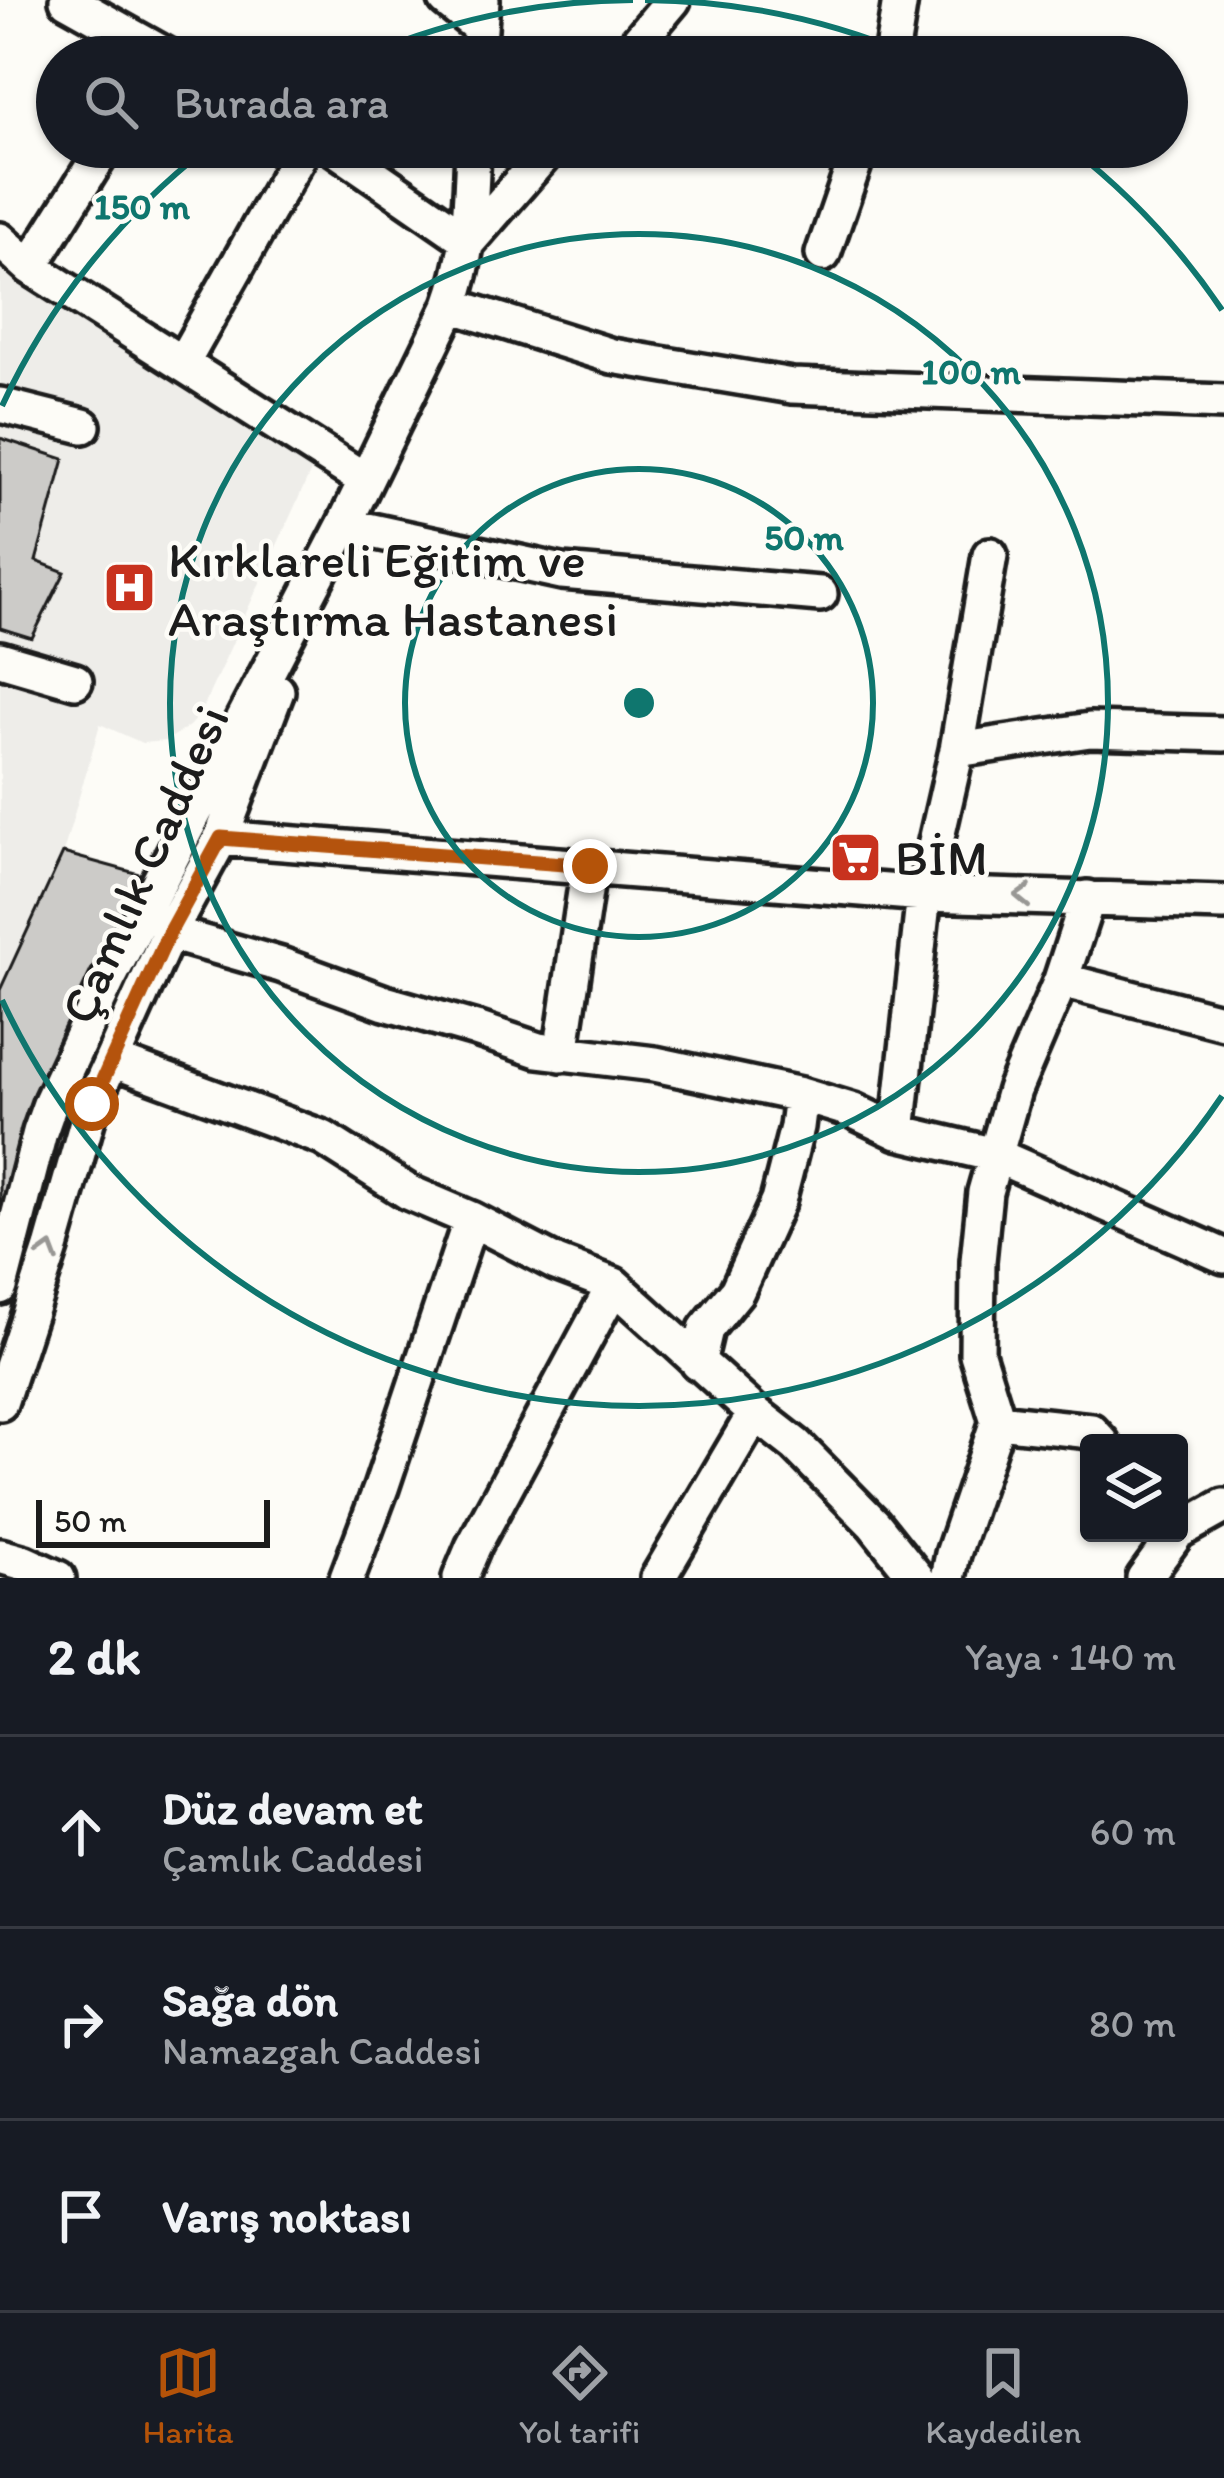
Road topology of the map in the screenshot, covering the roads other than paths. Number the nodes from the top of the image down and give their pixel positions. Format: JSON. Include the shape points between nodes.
{"nodes":[{"id":1,"x":67,"y":0,"type":"edge"},
{"id":2,"x":446,"y":0,"type":"edge"},
{"id":3,"x":673,"y":0,"type":"edge"},
{"id":4,"x":900,"y":0,"type":"edge"},
{"id":5,"x":480,"y":28,"type":"edge"},
{"id":6,"x":130,"y":36,"type":"edge"},
{"id":7,"x":643,"y":36,"type":"edge"},
{"id":8,"x":894,"y":36,"type":"edge"},
{"id":9,"x":92,"y":168,"type":"edge"},
{"id":10,"x":292,"y":168,"type":"edge"},
{"id":11,"x":363,"y":168,"type":"edge"},
{"id":12,"x":472,"y":168,"type":"edge"},
{"id":13,"x":533,"y":168,"type":"edge"},
{"id":14,"x":853,"y":168,"type":"edge"},
{"id":15,"x":0,"y":241,"type":"edge"},
{"id":16,"x":469,"y":241,"type":"junction"},
{"id":17,"x":823,"y":254,"type":"dead end"},
{"id":18,"x":31,"y":267,"type":"junction"},
{"id":19,"x":451,"y":304,"type":"junction"},
{"id":20,"x":182,"y":362,"type":"junction"},
{"id":21,"x":1224,"y":402,"type":"edge"},
{"id":22,"x":0,"y":405,"type":"edge"},
{"id":23,"x":83,"y":426,"type":"dead end"},
{"id":24,"x":365,"y":480,"type":"junction"},
{"id":25,"x":344,"y":525,"type":"junction"},
{"id":26,"x":989,"y":555,"type":"dead end"},
{"id":27,"x":319,"y":572,"type":"junction"},
{"id":28,"x":820,"y":594,"type":"dead end"},
{"id":29,"x":0,"y":659,"type":"edge"},
{"id":30,"x":75,"y":681,"type":"dead end"},
{"id":31,"x":1224,"y":734,"type":"edge"},
{"id":32,"x":957,"y":750,"type":"junction"},
{"id":33,"x":221,"y":838,"type":"junction"},
{"id":34,"x":590,"y":866,"type":"junction"},
{"id":35,"x":924,"y":894,"type":"junction"},
{"id":36,"x":1088,"y":898,"type":"junction"},
{"id":37,"x":1224,"y":903,"type":"edge"},
{"id":38,"x":169,"y":933,"type":"junction"},
{"id":39,"x":1060,"y":980,"type":"junction"},
{"id":40,"x":1224,"y":1022,"type":"edge"},
{"id":41,"x":561,"y":1054,"type":"junction"},
{"id":42,"x":112,"y":1060,"type":"junction"},
{"id":43,"x":801,"y":1095,"type":"junction"},
{"id":44,"x":898,"y":1132,"type":"junction"},
{"id":45,"x":994,"y":1155,"type":"junction"},
{"id":46,"x":471,"y":1219,"type":"junction"},
{"id":47,"x":1224,"y":1256,"type":"edge"},
{"id":48,"x":614,"y":1286,"type":"junction"},
{"id":49,"x":0,"y":1287,"type":"edge"},
{"id":50,"x":698,"y":1363,"type":"junction"},
{"id":51,"x":0,"y":1403,"type":"edge"},
{"id":52,"x":755,"y":1413,"type":"junction"},
{"id":53,"x":998,"y":1420,"type":"junction"},
{"id":54,"x":1094,"y":1434,"type":"edge"},
{"id":55,"x":1224,"y":1506,"type":"edge"},
{"id":56,"x":1188,"y":1525,"type":"edge"},
{"id":57,"x":1170,"y":1542,"type":"edge"},
{"id":58,"x":0,"y":1556,"type":"edge"},
{"id":59,"x":58,"y":1578,"type":"edge"},
{"id":60,"x":346,"y":1578,"type":"edge"},
{"id":61,"x":460,"y":1578,"type":"edge"},
{"id":62,"x":658,"y":1578,"type":"edge"},
{"id":63,"x":917,"y":1578,"type":"edge"},
{"id":64,"x":948,"y":1578,"type":"edge"},
{"id":65,"x":1144,"y":1578,"type":"edge"}],
"edges":[{"from":1,"to":6,"type":"street"},
{"from":2,"to":5,"type":"street"},
{"from":3,"to":7,"type":"street"},
{"from":4,"to":8,"type":"street"},
{"from":9,"to":18,"type":"street"},
{"from":10,"to":20,"type":"street"},
{"from":11,"to":16,"type":"street"},
{"from":12,"to":16,"type":"street","name":"Çamlık Caddesi"},
{"from":13,"to":16,"type":"street"},
{"from":14,"to":17,"type":"street"},
{"from":15,"to":18,"type":"street"},
{"from":16,"to":19,"type":"street","name":"Çamlık Caddesi"},
{"from":18,"to":20,"type":"street"},
{"from":19,"to":21,"type":"street","via":[[612,356],[792,386]]},
{"from":19,"to":24,"type":"street","name":"Çamlık Caddesi"},
{"from":20,"to":24,"type":"street"},
{"from":22,"to":23,"type":"street"},
{"from":24,"to":25,"type":"street","name":"Çamlık Caddesi"},
{"from":25,"to":27,"type":"street","name":"Çamlık Caddesi"},
{"from":25,"to":28,"type":"street","via":[[562,572]]},
{"from":26,"to":32,"type":"street"},
{"from":27,"to":33,"type":"street","name":"Çamlık Caddesi"},
{"from":27,"to":49,"type":"street","name":"Çamlık Caddesi","via":[[52,1101]]},
{"from":29,"to":30,"type":"street"},
{"from":31,"to":32,"type":"street","via":[[1090,730]]},
{"from":32,"to":35,"type":"street"},
{"from":33,"to":34,"type":"street"},
{"from":33,"to":38,"type":"street","name":"Çamlık Caddesi"},
{"from":34,"to":35,"type":"street"},
{"from":34,"to":41,"type":"street"},
{"from":36,"to":35,"type":"street","one_way":true},
{"from":35,"to":44,"type":"street"},
{"from":36,"to":37,"type":"street"},
{"from":36,"to":39,"type":"street"},
{"from":38,"to":41,"type":"street"},
{"from":38,"to":42,"type":"street","name":"Çamlık Caddesi"},
{"from":39,"to":40,"type":"street"},
{"from":39,"to":45,"type":"street"},
{"from":41,"to":43,"type":"street"},
{"from":42,"to":46,"type":"street","via":[[323,1138],[408,1192]]},
{"from":51,"to":42,"type":"street","name":"Çamlık Caddesi","one_way":true},
{"from":43,"to":44,"type":"street"},
{"from":43,"to":50,"type":"street","via":[[778,1201],[736,1291],[706,1329]]},
{"from":44,"to":45,"type":"street"},
{"from":45,"to":47,"type":"street"},
{"from":45,"to":53,"type":"street","via":[[978,1261],[977,1354]]},
{"from":46,"to":48,"type":"street"},
{"from":46,"to":60,"type":"street"},
{"from":48,"to":50,"type":"street"},
{"from":48,"to":61,"type":"street"},
{"from":50,"to":52,"type":"street"},
{"from":52,"to":62,"type":"street"},
{"from":52,"to":63,"type":"street","via":[[874,1524]]},
{"from":53,"to":54,"type":"street"},
{"from":53,"to":64,"type":"street"},
{"from":55,"to":56,"type":"street"},
{"from":57,"to":65,"type":"street"},
{"from":58,"to":59,"type":"street"}]}
